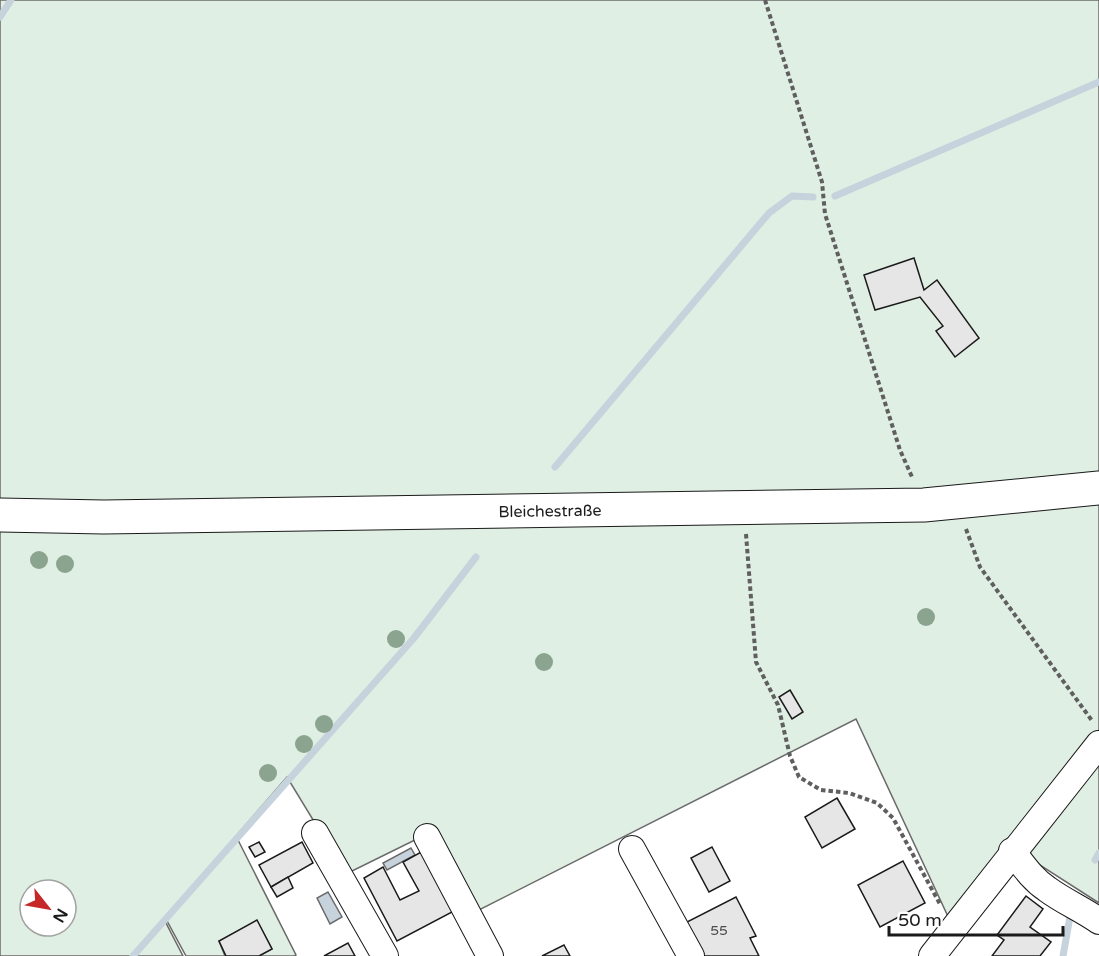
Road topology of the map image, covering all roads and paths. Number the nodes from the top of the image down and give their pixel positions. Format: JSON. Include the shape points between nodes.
{"nodes":[{"id":1,"x":765,"y":0,"type":"edge"},
{"id":2,"x":1099,"y":488,"type":"edge"},
{"id":3,"x":959,"y":502,"type":"junction"},
{"id":4,"x":924,"y":505,"type":"junction"},
{"id":5,"x":744,"y":508,"type":"junction"},
{"id":6,"x":0,"y":515,"type":"edge"},
{"id":7,"x":1099,"y":730,"type":"edge"},
{"id":8,"x":1099,"y":744,"type":"edge"},
{"id":9,"x":315,"y":834,"type":"dead end"},
{"id":10,"x":427,"y":837,"type":"dead end"},
{"id":11,"x":632,"y":849,"type":"dead end"},
{"id":12,"x":1012,"y":851,"type":"junction"},
{"id":13,"x":1099,"y":921,"type":"edge"},
{"id":14,"x":952,"y":928,"type":"junction"},
{"id":15,"x":385,"y":956,"type":"edge"},
{"id":16,"x":490,"y":956,"type":"edge"},
{"id":17,"x":691,"y":956,"type":"edge"},
{"id":18,"x":932,"y":956,"type":"edge"}],
"edges":[{"from":1,"to":4,"type":"path","via":[[822,182],[825,214],[900,450]]},
{"from":2,"to":3,"type":"main road","name":"Bleichestraße"},
{"from":3,"to":4,"type":"main road","name":"Bleichestraße"},
{"from":3,"to":7,"type":"path","via":[[980,567]]},
{"from":4,"to":5,"type":"main road","name":"Bleichestraße"},
{"from":5,"to":6,"type":"main road","name":"Bleichestraße"},
{"from":5,"to":14,"type":"path","via":[[756,662],[778,705],[799,777],[821,790],[849,793],[877,803],[893,818]]},
{"from":8,"to":12,"type":"street"},
{"from":9,"to":15,"type":"street"},
{"from":10,"to":16,"type":"street"},
{"from":11,"to":17,"type":"street"},
{"from":12,"to":13,"type":"street","via":[[1047,890]]},
{"from":12,"to":14,"type":"street"},
{"from":14,"to":18,"type":"street"}]}
